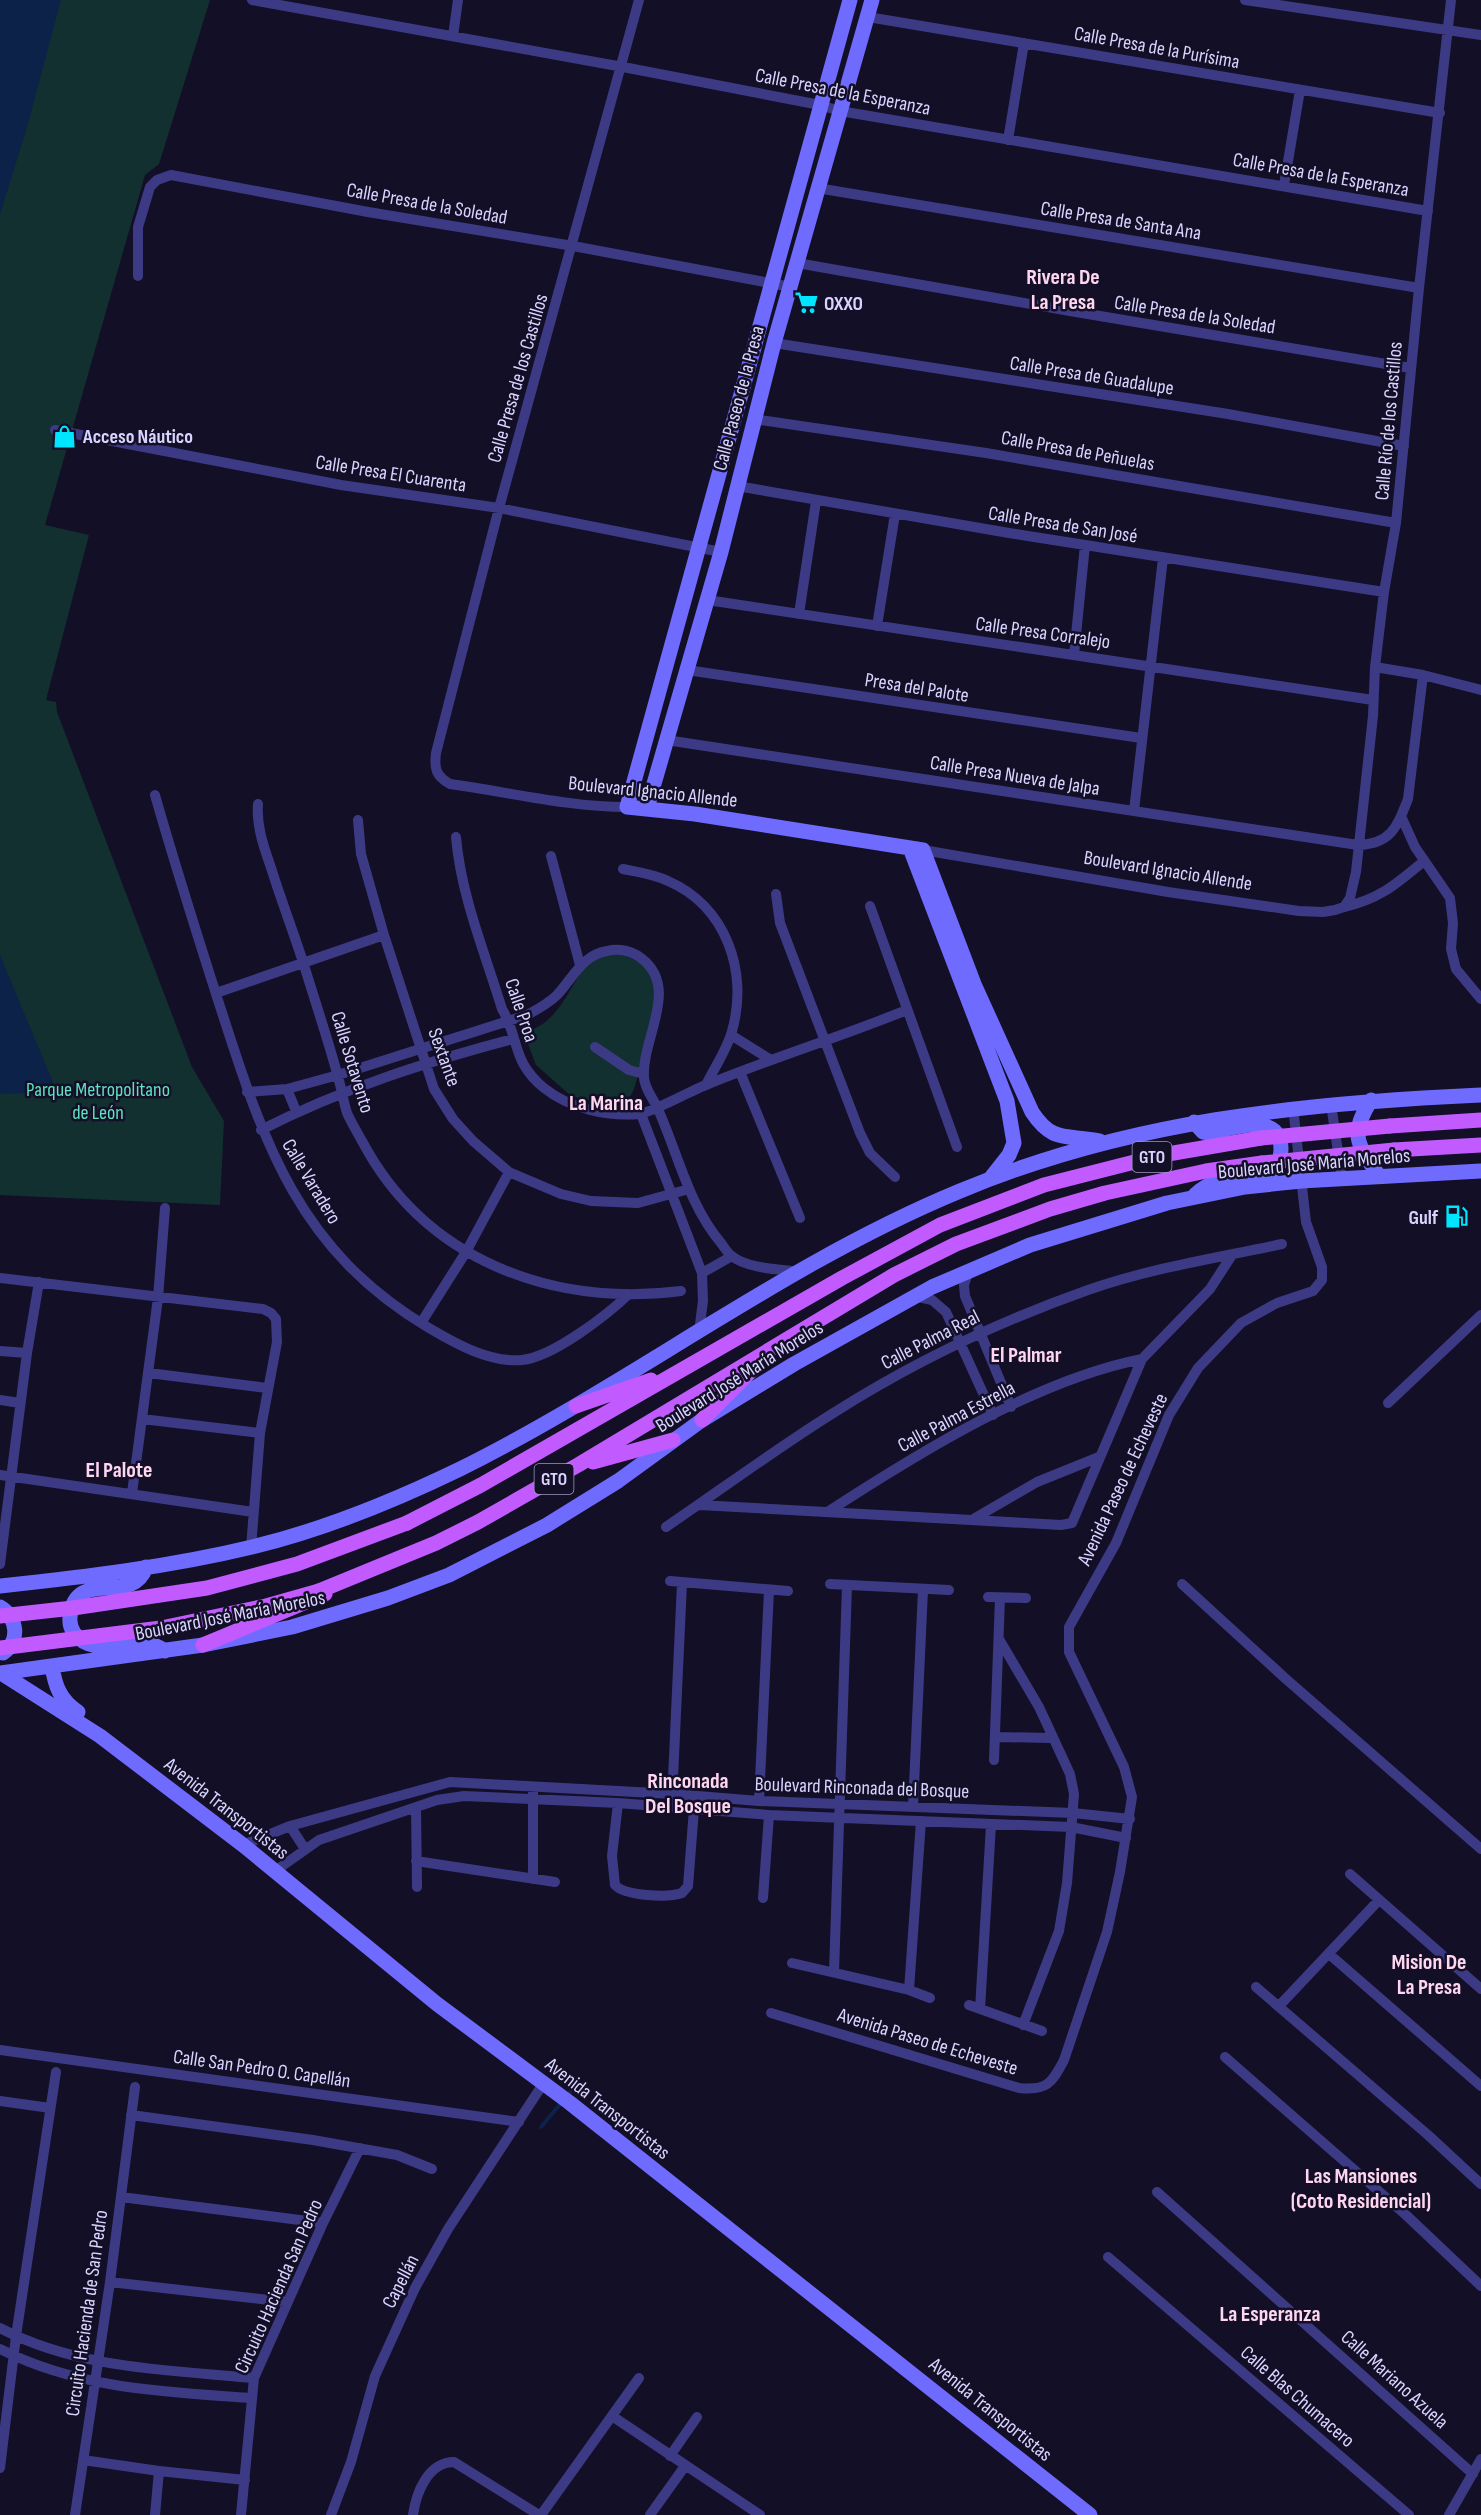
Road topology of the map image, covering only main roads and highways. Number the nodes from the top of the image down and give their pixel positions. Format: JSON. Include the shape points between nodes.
{"nodes":[{"id":1,"x":1481,"y":1120,"type":"edge"},
{"id":2,"x":1481,"y":1145,"type":"edge"},
{"id":3,"x":777,"y":1344,"type":"junction"},
{"id":4,"x":683,"y":1370,"type":"junction"},
{"id":5,"x":576,"y":1406,"type":"road end"},
{"id":6,"x":702,"y":1420,"type":"road end"},
{"id":7,"x":673,"y":1440,"type":"road end"},
{"id":8,"x":578,"y":1465,"type":"junction"},
{"id":9,"x":379,"y":1566,"type":"junction"},
{"id":10,"x":0,"y":1616,"type":"edge"},
{"id":11,"x":203,"y":1645,"type":"road end"},
{"id":12,"x":0,"y":1648,"type":"edge"}],
"edges":[{"from":1,"to":4,"type":"main road","name":"Boulevard José María Morelos","number":"GTO","bridge":true,"via":[[1239,1141],[1162,1155],[1044,1185],[931,1230]]},
{"from":2,"to":3,"type":"main road","name":"Boulevard José María Morelos","number":"GTO","bridge":true,"via":[[1262,1163],[1105,1193],[985,1232],[923,1259]]},
{"from":3,"to":6,"type":"main road"},
{"from":3,"to":8,"type":"main road","name":"Boulevard José María Morelos","number":"GTO"},
{"from":4,"to":5,"type":"main road"},
{"from":4,"to":10,"type":"main road","name":"Boulevard José María Morelos","number":"GTO","bridge":true,"via":[[407,1523],[297,1564],[207,1588]]},
{"from":7,"to":8,"type":"main road"},
{"from":8,"to":9,"type":"main road","name":"Boulevard José María Morelos","number":"GTO","via":[[478,1522]]},
{"from":9,"to":11,"type":"main road","via":[[298,1606]]},
{"from":9,"to":12,"type":"main road","name":"Boulevard José María Morelos","number":"GTO","bridge":true,"via":[[319,1591],[266,1606],[161,1628]]}]}
